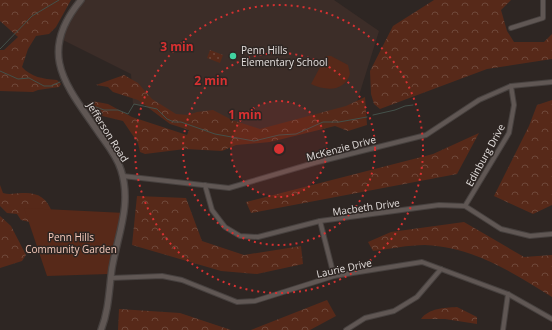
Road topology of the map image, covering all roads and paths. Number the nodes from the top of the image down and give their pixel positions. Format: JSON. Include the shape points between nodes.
{"nodes":[{"id":1,"x":81,"y":0,"type":"edge"},
{"id":2,"x":543,"y":0,"type":"edge"},
{"id":3,"x":511,"y":28,"type":"dead end"},
{"id":4,"x":552,"y":82,"type":"edge"},
{"id":5,"x":511,"y":86,"type":"junction"},
{"id":6,"x":123,"y":176,"type":"junction"},
{"id":7,"x":205,"y":186,"type":"junction"},
{"id":8,"x":465,"y":206,"type":"junction"},
{"id":9,"x":320,"y":221,"type":"junction"},
{"id":10,"x":552,"y":234,"type":"edge"},
{"id":11,"x":441,"y":269,"type":"junction"},
{"id":12,"x":334,"y":276,"type":"junction"},
{"id":13,"x":110,"y":278,"type":"junction"},
{"id":14,"x":508,"y":294,"type":"junction"},
{"id":15,"x":552,"y":319,"type":"edge"},
{"id":16,"x":101,"y":330,"type":"edge"},
{"id":17,"x":346,"y":330,"type":"edge"},
{"id":18,"x":503,"y":330,"type":"edge"}],
"edges":[{"from":1,"to":6,"type":"street","name":"Jefferson Road","via":[[62,28],[58,43],[58,61],[67,84],[114,155]]},
{"from":2,"to":3,"type":"street","via":[[543,18]]},
{"from":4,"to":5,"type":"street","name":"McKenzie Drive"},
{"from":5,"to":7,"type":"street","name":"McKenzie Drive","via":[[479,100],[426,135],[314,163],[229,188]]},
{"from":5,"to":8,"type":"street","name":"Edinburg Drive","via":[[514,105],[508,133]]},
{"from":6,"to":7,"type":"street","name":"McKenzie Drive"},
{"from":6,"to":13,"type":"street","name":"Jefferson Road","via":[[125,211]]},
{"from":7,"to":9,"type":"street","name":"Macbeth Drive","via":[[212,210],[225,227],[240,236],[258,237]]},
{"from":8,"to":9,"type":"street","name":"Macbeth Drive","via":[[439,205]]},
{"from":8,"to":10,"type":"street","via":[[501,229],[530,236]]},
{"from":9,"to":12,"type":"street"},
{"from":11,"to":12,"type":"street","name":"Laurie Drive","via":[[422,262]]},
{"from":11,"to":14,"type":"street","name":"Laurie Drive"},
{"from":11,"to":17,"type":"street","via":[[417,297],[394,312],[365,318]]},
{"from":12,"to":13,"type":"street","name":"Laurie Drive","via":[[254,301],[237,302],[182,280],[162,276]]},
{"from":13,"to":16,"type":"street","name":"Jefferson Road","via":[[108,307]]},
{"from":14,"to":15,"type":"street","name":"Laurie Drive"},
{"from":14,"to":18,"type":"street"}]}
